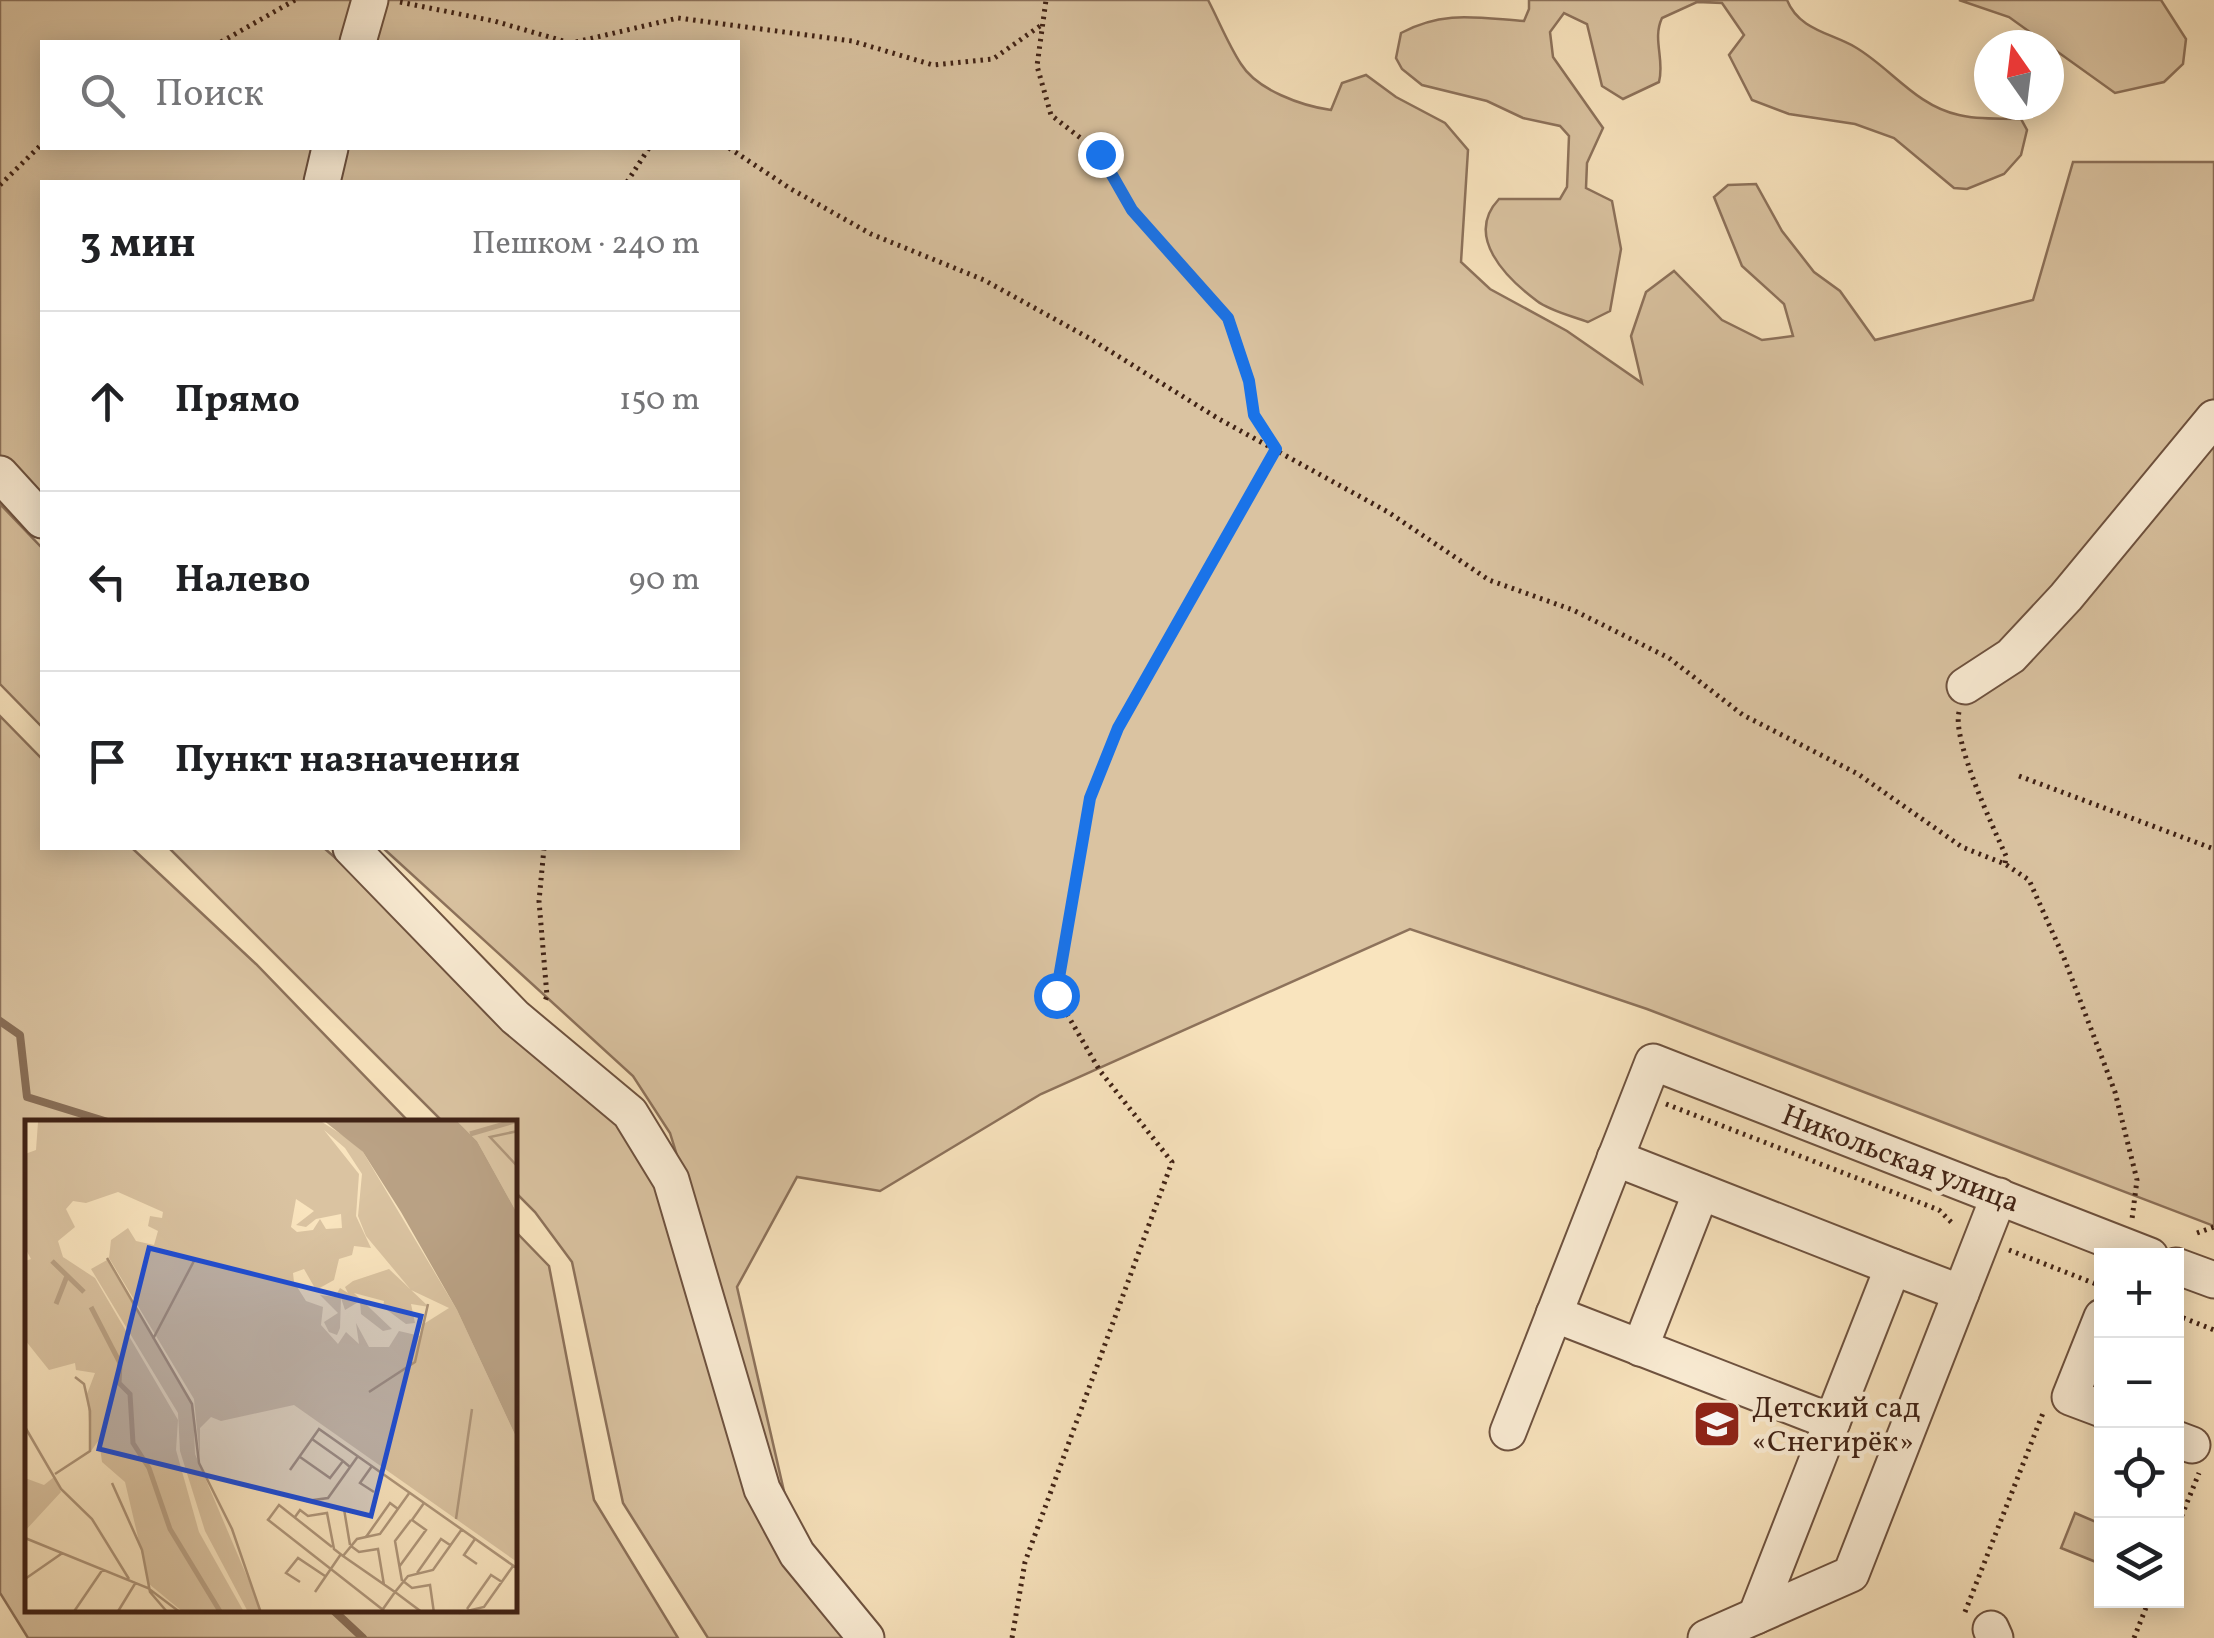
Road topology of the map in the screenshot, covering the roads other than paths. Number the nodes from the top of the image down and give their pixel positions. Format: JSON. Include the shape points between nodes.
{"nodes":[{"id":1,"x":370,"y":0,"type":"edge"},
{"id":2,"x":359,"y":40,"type":"edge"},
{"id":3,"x":330,"y":150,"type":"edge"},
{"id":4,"x":322,"y":180,"type":"edge"},
{"id":5,"x":2214,"y":418,"type":"edge"},
{"id":6,"x":0,"y":474,"type":"edge"},
{"id":7,"x":40,"y":518,"type":"edge"},
{"id":8,"x":1964,"y":686,"type":"dead end"},
{"id":9,"x":352,"y":850,"type":"edge"},
{"id":10,"x":1615,"y":1158,"type":"junction"},
{"id":11,"x":1701,"y":1192,"type":"junction"},
{"id":12,"x":1999,"y":1196,"type":"junction"},
{"id":13,"x":2123,"y":1248,"type":"edge"},
{"id":14,"x":1893,"y":1267,"type":"junction"},
{"id":15,"x":2184,"y":1269,"type":"edge"},
{"id":16,"x":2214,"y":1280,"type":"edge"},
{"id":17,"x":1961,"y":1294,"type":"junction"},
{"id":18,"x":1554,"y":1314,"type":"junction"},
{"id":19,"x":2094,"y":1336,"type":"edge"},
{"id":20,"x":1640,"y":1348,"type":"junction"},
{"id":21,"x":2094,"y":1406,"type":"edge"},
{"id":22,"x":1832,"y":1422,"type":"junction"},
{"id":23,"x":1508,"y":1432,"type":"dead end"},
{"id":24,"x":1756,"y":1616,"type":"junction"},
{"id":25,"x":866,"y":1638,"type":"edge"},
{"id":26,"x":1706,"y":1638,"type":"edge"}],
"edges":[{"from":1,"to":2,"type":"street"},
{"from":3,"to":4,"type":"street"},
{"from":5,"to":8,"type":"street","via":[[2011,656]]},
{"from":6,"to":7,"type":"street"},
{"from":9,"to":25,"type":"street","via":[[515,1017],[630,1113],[671,1180],[762,1489],[796,1554]]},
{"from":10,"to":11,"type":"street"},
{"from":10,"to":12,"type":"street","name":"Никольская улица","via":[[1646,1078]]},
{"from":10,"to":18,"type":"street"},
{"from":11,"to":14,"type":"street"},
{"from":11,"to":20,"type":"street"},
{"from":12,"to":13,"type":"street","name":"Никольская улица"},
{"from":12,"to":17,"type":"street"},
{"from":14,"to":17,"type":"street"},
{"from":14,"to":22,"type":"street"},
{"from":15,"to":16,"type":"street"},
{"from":17,"to":24,"type":"street","via":[[1851,1574]]},
{"from":18,"to":20,"type":"street"},
{"from":18,"to":23,"type":"street"},
{"from":19,"to":21,"type":"street","via":[[2070,1397]]},
{"from":20,"to":22,"type":"street"},
{"from":22,"to":24,"type":"street"},
{"from":24,"to":26,"type":"street"}]}
